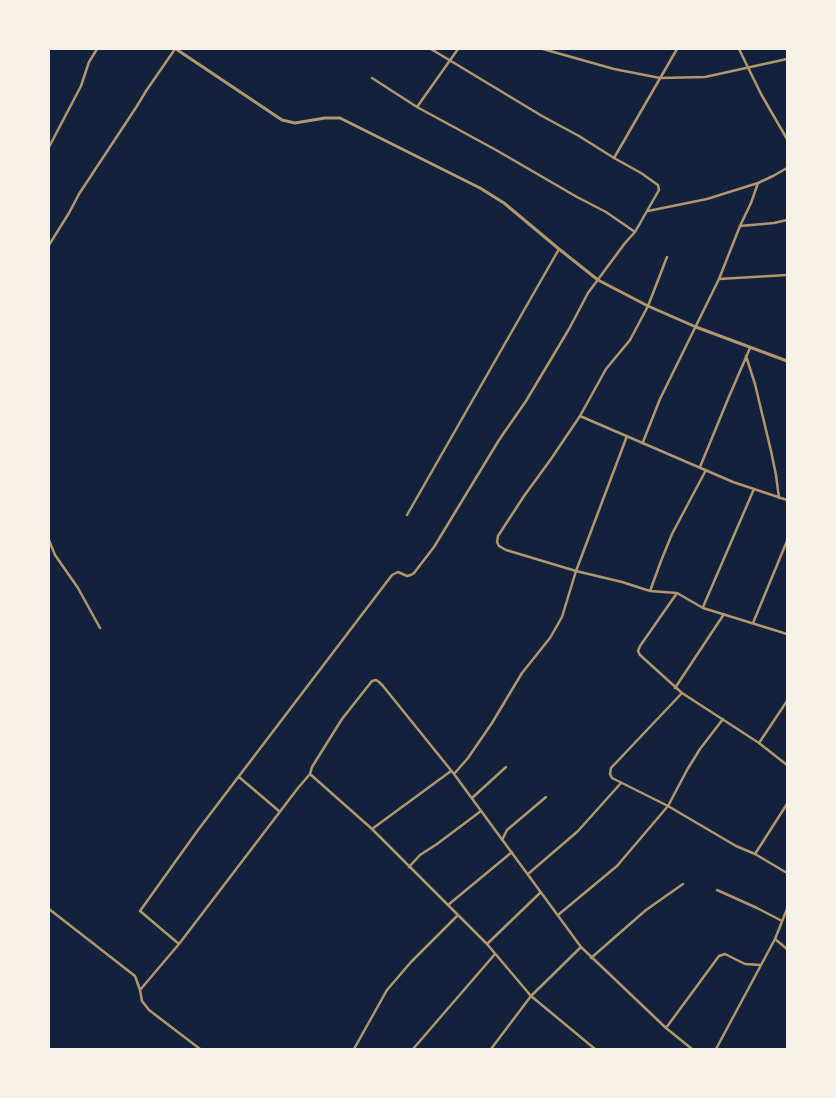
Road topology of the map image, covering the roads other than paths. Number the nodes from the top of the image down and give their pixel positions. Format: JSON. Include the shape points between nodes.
{"nodes":[{"id":1,"x":97,"y":49,"type":"edge"},
{"id":2,"x":176,"y":49,"type":"edge"},
{"id":3,"x":431,"y":49,"type":"edge"},
{"id":4,"x":458,"y":49,"type":"edge"},
{"id":5,"x":543,"y":49,"type":"edge"},
{"id":6,"x":677,"y":49,"type":"edge"},
{"id":7,"x":740,"y":49,"type":"edge"},
{"id":8,"x":787,"y":59,"type":"edge"},
{"id":9,"x":451,"y":60,"type":"junction"},
{"id":10,"x":748,"y":67,"type":"junction"},
{"id":11,"x":372,"y":78,"type":"dead end"},
{"id":12,"x":660,"y":78,"type":"junction"},
{"id":13,"x":417,"y":107,"type":"junction"},
{"id":14,"x":49,"y":139,"type":"edge"},
{"id":15,"x":787,"y":139,"type":"edge"},
{"id":16,"x":53,"y":140,"type":"junction"},
{"id":17,"x":49,"y":147,"type":"edge"},
{"id":18,"x":614,"y":158,"type":"junction"},
{"id":19,"x":787,"y":168,"type":"edge"},
{"id":20,"x":758,"y":183,"type":"junction"},
{"id":21,"x":647,"y":212,"type":"junction"},
{"id":22,"x":787,"y":220,"type":"edge"},
{"id":23,"x":740,"y":226,"type":"junction"},
{"id":24,"x":635,"y":232,"type":"junction"},
{"id":25,"x":49,"y":245,"type":"edge"},
{"id":26,"x":559,"y":250,"type":"junction"},
{"id":27,"x":667,"y":257,"type":"dead end"},
{"id":28,"x":787,"y":275,"type":"edge"},
{"id":29,"x":719,"y":279,"type":"junction"},
{"id":30,"x":598,"y":280,"type":"junction"},
{"id":31,"x":648,"y":306,"type":"junction"},
{"id":32,"x":696,"y":327,"type":"junction"},
{"id":33,"x":750,"y":348,"type":"junction"},
{"id":34,"x":746,"y":356,"type":"junction"},
{"id":35,"x":787,"y":361,"type":"edge"},
{"id":36,"x":580,"y":416,"type":"junction"},
{"id":37,"x":627,"y":436,"type":"junction"},
{"id":38,"x":643,"y":442,"type":"junction"},
{"id":39,"x":700,"y":467,"type":"junction"},
{"id":40,"x":706,"y":470,"type":"junction"},
{"id":41,"x":754,"y":489,"type":"junction"},
{"id":42,"x":779,"y":498,"type":"junction"},
{"id":43,"x":787,"y":500,"type":"edge"},
{"id":44,"x":407,"y":515,"type":"dead end"},
{"id":45,"x":49,"y":540,"type":"edge"},
{"id":46,"x":787,"y":541,"type":"edge"},
{"id":47,"x":576,"y":571,"type":"junction"},
{"id":48,"x":650,"y":591,"type":"junction"},
{"id":49,"x":677,"y":593,"type":"junction"},
{"id":50,"x":703,"y":608,"type":"junction"},
{"id":51,"x":724,"y":614,"type":"junction"},
{"id":52,"x":753,"y":623,"type":"junction"},
{"id":53,"x":100,"y":628,"type":"dead end"},
{"id":54,"x":787,"y":634,"type":"edge"},
{"id":55,"x":675,"y":688,"type":"junction"},
{"id":56,"x":682,"y":693,"type":"junction"},
{"id":57,"x":787,"y":701,"type":"edge"},
{"id":58,"x":723,"y":719,"type":"junction"},
{"id":59,"x":758,"y":743,"type":"junction"},
{"id":60,"x":787,"y":765,"type":"edge"},
{"id":61,"x":506,"y":767,"type":"dead end"},
{"id":62,"x":451,"y":770,"type":"junction"},
{"id":63,"x":310,"y":774,"type":"junction"},
{"id":64,"x":454,"y":774,"type":"junction"},
{"id":65,"x":239,"y":777,"type":"junction"},
{"id":66,"x":621,"y":783,"type":"junction"},
{"id":67,"x":546,"y":797,"type":"dead end"},
{"id":68,"x":472,"y":798,"type":"junction"},
{"id":69,"x":787,"y":804,"type":"edge"},
{"id":70,"x":668,"y":806,"type":"junction"},
{"id":71,"x":481,"y":811,"type":"junction"},
{"id":72,"x":280,"y":812,"type":"junction"},
{"id":73,"x":372,"y":829,"type":"junction"},
{"id":74,"x":502,"y":840,"type":"junction"},
{"id":75,"x":512,"y":852,"type":"junction"},
{"id":76,"x":755,"y":854,"type":"junction"},
{"id":77,"x":409,"y":868,"type":"junction"},
{"id":78,"x":787,"y":873,"type":"edge"},
{"id":79,"x":528,"y":874,"type":"junction"},
{"id":80,"x":684,"y":884,"type":"dead end"},
{"id":81,"x":717,"y":890,"type":"dead end"},
{"id":82,"x":541,"y":892,"type":"junction"},
{"id":83,"x":448,"y":906,"type":"junction"},
{"id":84,"x":49,"y":909,"type":"edge"},
{"id":85,"x":787,"y":909,"type":"edge"},
{"id":86,"x":558,"y":915,"type":"junction"},
{"id":87,"x":458,"y":916,"type":"junction"},
{"id":88,"x":782,"y":921,"type":"junction"},
{"id":89,"x":775,"y":939,"type":"junction"},
{"id":90,"x":179,"y":944,"type":"junction"},
{"id":91,"x":487,"y":944,"type":"junction"},
{"id":92,"x":581,"y":947,"type":"junction"},
{"id":93,"x":787,"y":949,"type":"edge"},
{"id":94,"x":495,"y":954,"type":"junction"},
{"id":95,"x":591,"y":958,"type":"junction"},
{"id":96,"x":761,"y":965,"type":"junction"},
{"id":97,"x":140,"y":990,"type":"junction"},
{"id":98,"x":531,"y":996,"type":"junction"},
{"id":99,"x":666,"y":1028,"type":"junction"},
{"id":100,"x":200,"y":1049,"type":"edge"},
{"id":101,"x":354,"y":1049,"type":"edge"},
{"id":102,"x":413,"y":1049,"type":"edge"},
{"id":103,"x":491,"y":1049,"type":"edge"},
{"id":104,"x":595,"y":1049,"type":"edge"},
{"id":105,"x":692,"y":1049,"type":"edge"},
{"id":106,"x":716,"y":1049,"type":"edge"}],
"edges":[{"from":1,"to":16,"type":"street"},
{"from":2,"to":25,"type":"street"},
{"from":2,"to":26,"type":"street","via":[[282,120],[295,123],[340,118],[480,188],[504,203]]},
{"from":3,"to":9,"type":"street"},
{"from":4,"to":9,"type":"street"},
{"from":5,"to":12,"type":"street"},
{"from":6,"to":12,"type":"street"},
{"from":7,"to":10,"type":"street"},
{"from":8,"to":10,"type":"street"},
{"from":9,"to":13,"type":"street"},
{"from":9,"to":18,"type":"street"},
{"from":10,"to":12,"type":"street","via":[[705,77]]},
{"from":10,"to":15,"type":"street"},
{"from":11,"to":13,"type":"street"},
{"from":12,"to":18,"type":"street"},
{"from":13,"to":24,"type":"street","via":[[606,212]]},
{"from":14,"to":16,"type":"street"},
{"from":16,"to":17,"type":"street"},
{"from":18,"to":21,"type":"street","via":[[658,185]]},
{"from":19,"to":20,"type":"street"},
{"from":20,"to":21,"type":"street","via":[[707,199]]},
{"from":20,"to":23,"type":"street"},
{"from":21,"to":24,"type":"street"},
{"from":22,"to":23,"type":"street"},
{"from":23,"to":29,"type":"street"},
{"from":24,"to":30,"type":"street"},
{"from":26,"to":30,"type":"street"},
{"from":26,"to":44,"type":"street"},
{"from":27,"to":31,"type":"street"},
{"from":28,"to":29,"type":"street"},
{"from":29,"to":32,"type":"street"},
{"from":30,"to":31,"type":"street"},
{"from":30,"to":65,"type":"street","via":[[434,547],[411,575],[398,572],[392,575]]},
{"from":31,"to":32,"type":"street"},
{"from":31,"to":36,"type":"street","via":[[630,340],[606,370]]},
{"from":32,"to":33,"type":"street"},
{"from":32,"to":38,"type":"street","via":[[660,399]]},
{"from":33,"to":34,"type":"street"},
{"from":33,"to":35,"type":"street"},
{"from":34,"to":39,"type":"street"},
{"from":34,"to":42,"type":"street","via":[[771,451]]},
{"from":36,"to":37,"type":"street"},
{"from":36,"to":47,"type":"street","via":[[524,496],[497,542],[506,550]]},
{"from":37,"to":38,"type":"street"},
{"from":37,"to":47,"type":"street"},
{"from":38,"to":39,"type":"street"},
{"from":39,"to":40,"type":"street"},
{"from":40,"to":41,"type":"street"},
{"from":40,"to":48,"type":"street","via":[[672,534]]},
{"from":41,"to":42,"type":"street"},
{"from":41,"to":50,"type":"street"},
{"from":42,"to":43,"type":"street"},
{"from":45,"to":53,"type":"street"},
{"from":46,"to":52,"type":"street"},
{"from":47,"to":48,"type":"street"},
{"from":47,"to":64,"type":"street","via":[[562,617],[550,638],[522,673],[492,723]]},
{"from":48,"to":49,"type":"street"},
{"from":49,"to":50,"type":"street"},
{"from":49,"to":55,"type":"street","via":[[638,651]]},
{"from":50,"to":51,"type":"street"},
{"from":51,"to":52,"type":"street"},
{"from":51,"to":55,"type":"street"},
{"from":52,"to":54,"type":"street"},
{"from":55,"to":56,"type":"street"},
{"from":56,"to":58,"type":"street"},
{"from":56,"to":66,"type":"street","via":[[611,768],[612,778]]},
{"from":57,"to":59,"type":"street"},
{"from":58,"to":59,"type":"street"},
{"from":58,"to":70,"type":"street","via":[[700,749]]},
{"from":59,"to":60,"type":"street"},
{"from":61,"to":68,"type":"street"},
{"from":62,"to":63,"type":"street","via":[[376,680],[342,719]]},
{"from":62,"to":64,"type":"street"},
{"from":62,"to":73,"type":"street"},
{"from":63,"to":72,"type":"street"},
{"from":63,"to":73,"type":"street"},
{"from":64,"to":68,"type":"street"},
{"from":65,"to":72,"type":"street"},
{"from":65,"to":90,"type":"street","via":[[140,911]]},
{"from":66,"to":70,"type":"street"},
{"from":66,"to":79,"type":"street","via":[[578,831]]},
{"from":67,"to":74,"type":"street","via":[[507,830]]},
{"from":68,"to":71,"type":"street"},
{"from":69,"to":76,"type":"street"},
{"from":70,"to":76,"type":"street"},
{"from":70,"to":86,"type":"street","via":[[616,866]]},
{"from":71,"to":74,"type":"street"},
{"from":71,"to":77,"type":"street","via":[[420,855]]},
{"from":72,"to":90,"type":"street"},
{"from":73,"to":77,"type":"street"},
{"from":74,"to":75,"type":"street"},
{"from":75,"to":79,"type":"street"},
{"from":75,"to":83,"type":"street"},
{"from":76,"to":78,"type":"street"},
{"from":77,"to":83,"type":"street"},
{"from":79,"to":82,"type":"street"},
{"from":80,"to":95,"type":"street","via":[[646,910]]},
{"from":81,"to":88,"type":"street"},
{"from":82,"to":86,"type":"street"},
{"from":82,"to":91,"type":"street"},
{"from":83,"to":87,"type":"street"},
{"from":84,"to":97,"type":"street","via":[[135,976]]},
{"from":85,"to":88,"type":"street"},
{"from":86,"to":92,"type":"street"},
{"from":87,"to":91,"type":"street"},
{"from":87,"to":101,"type":"street","via":[[387,990]]},
{"from":88,"to":89,"type":"street"},
{"from":89,"to":93,"type":"street"},
{"from":89,"to":96,"type":"street"},
{"from":90,"to":97,"type":"street"},
{"from":91,"to":94,"type":"street"},
{"from":92,"to":95,"type":"street"},
{"from":92,"to":98,"type":"street"},
{"from":94,"to":98,"type":"street"},
{"from":94,"to":102,"type":"street"},
{"from":95,"to":99,"type":"street"},
{"from":96,"to":99,"type":"street","via":[[745,964],[725,954],[719,956]]},
{"from":96,"to":106,"type":"street"},
{"from":97,"to":100,"type":"street","via":[[142,1001],[149,1010]]},
{"from":98,"to":103,"type":"street"},
{"from":98,"to":104,"type":"street"},
{"from":99,"to":105,"type":"street"}]}
